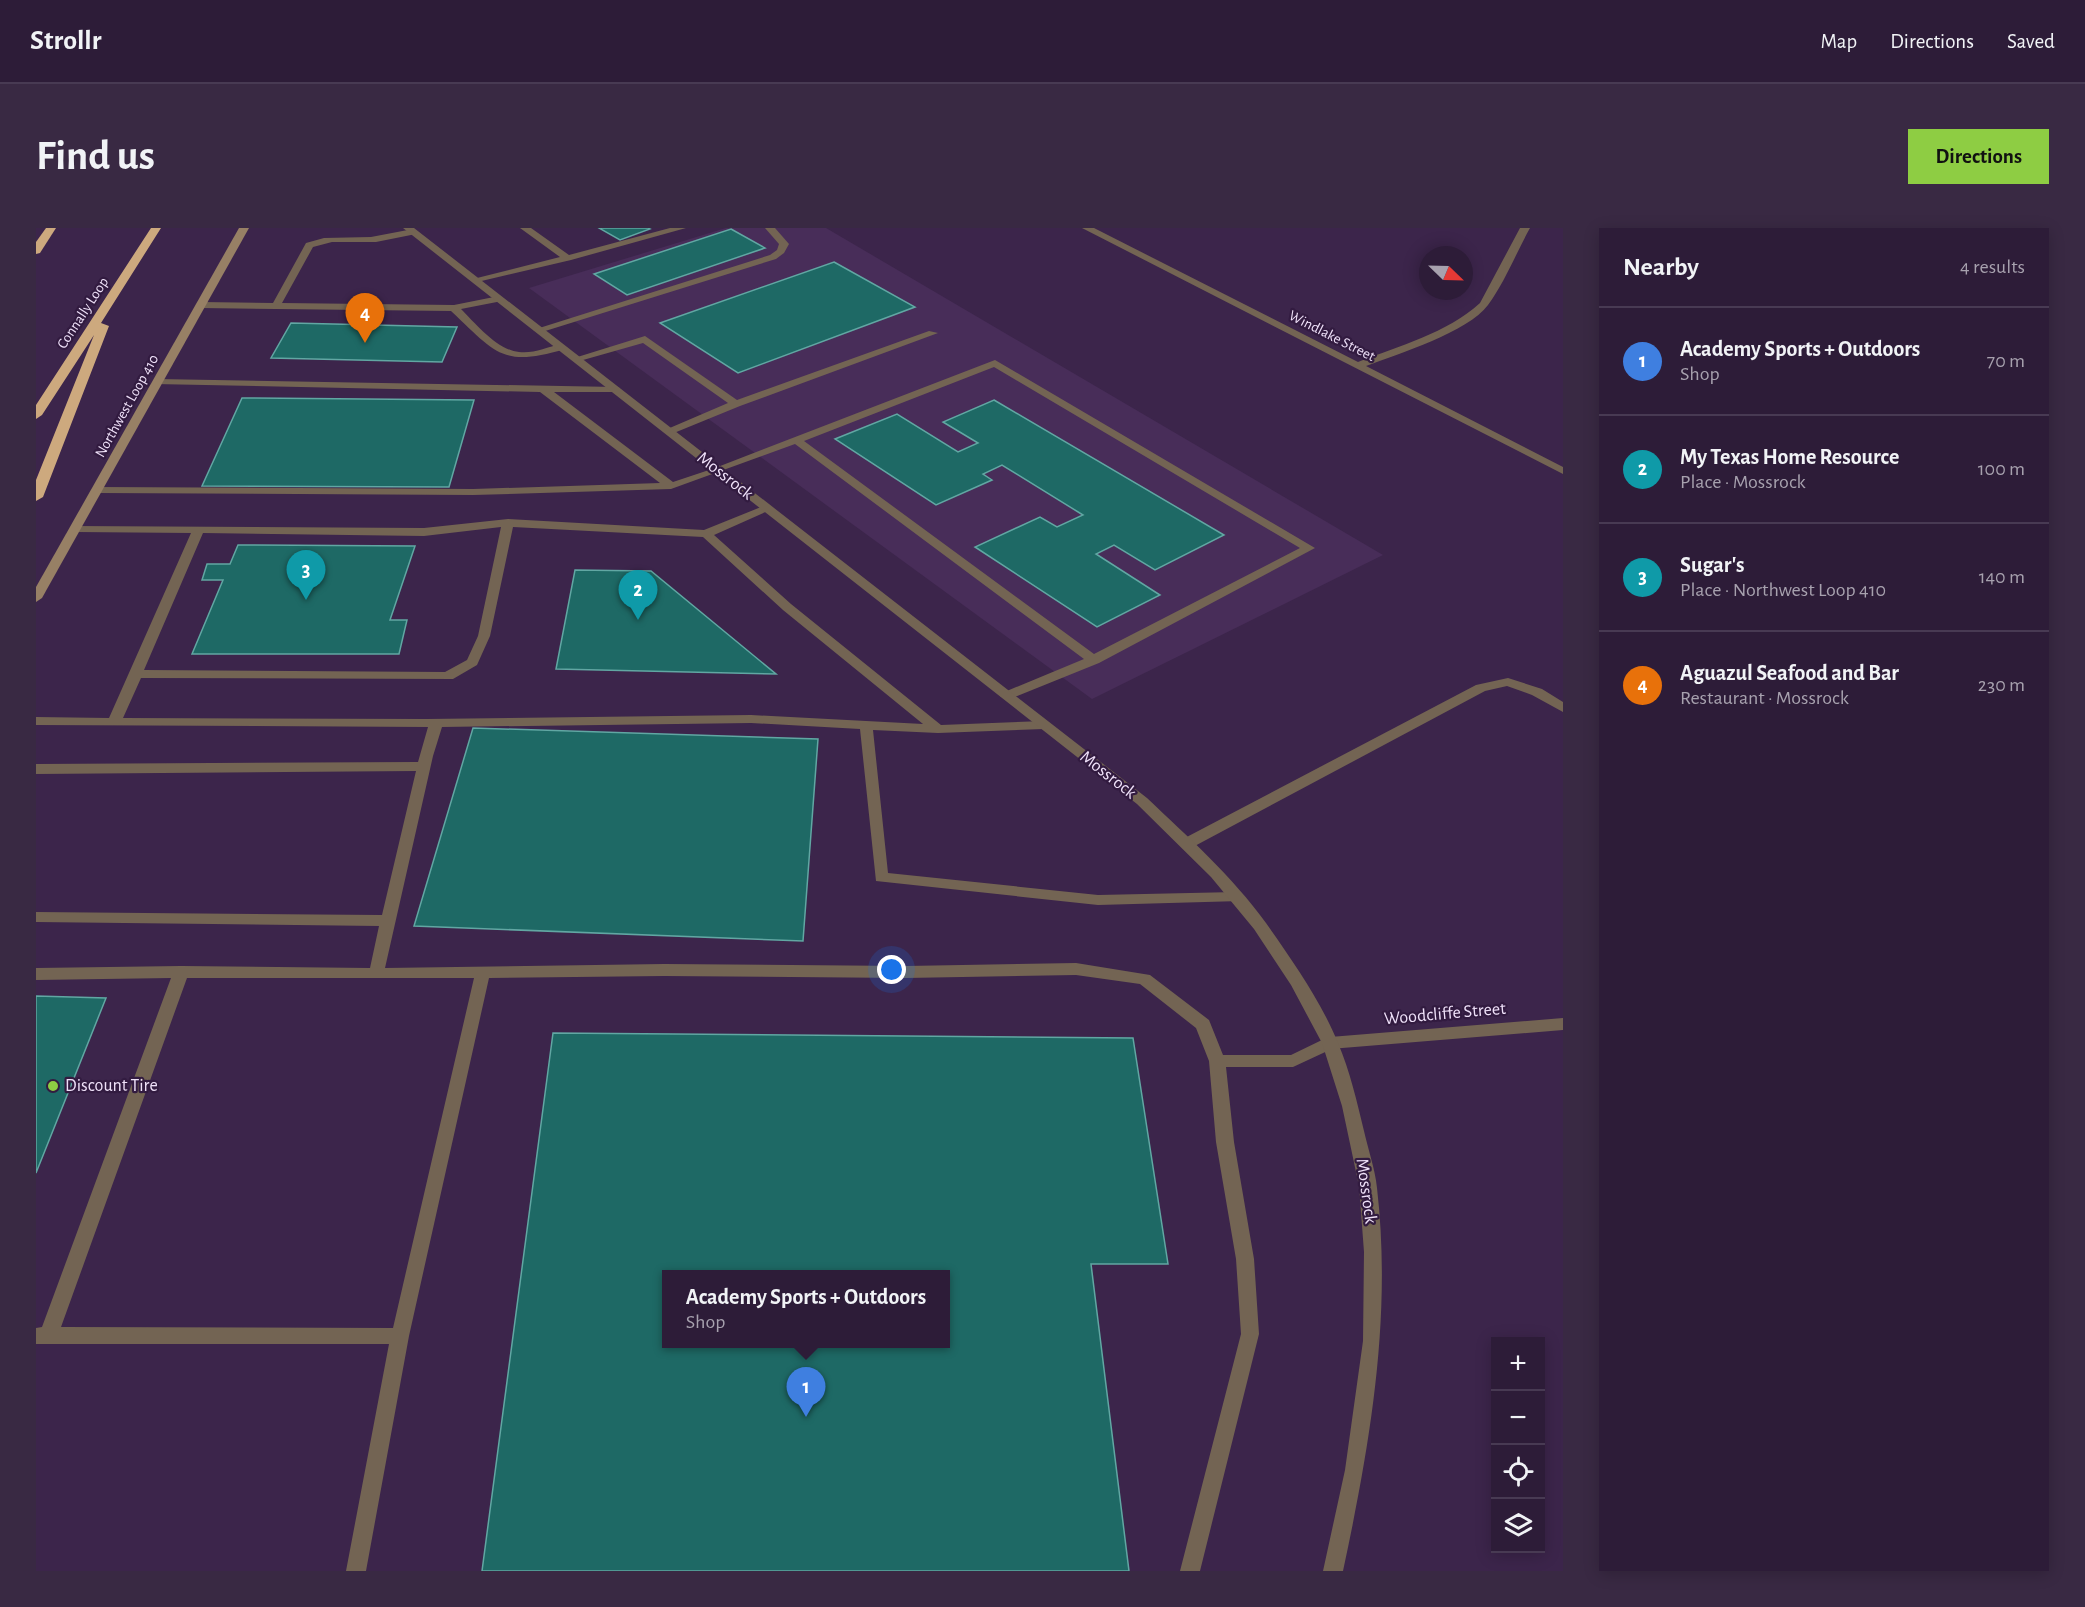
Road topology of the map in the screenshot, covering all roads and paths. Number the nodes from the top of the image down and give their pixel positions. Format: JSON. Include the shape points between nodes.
{"nodes":[{"id":1,"x":51,"y":228,"type":"edge"},
{"id":2,"x":156,"y":228,"type":"edge"},
{"id":3,"x":244,"y":228,"type":"edge"},
{"id":4,"x":525,"y":228,"type":"edge"},
{"id":5,"x":681,"y":228,"type":"edge"},
{"id":6,"x":771,"y":228,"type":"edge"},
{"id":7,"x":1087,"y":228,"type":"edge"},
{"id":8,"x":1525,"y":228,"type":"edge"},
{"id":9,"x":411,"y":230,"type":"edge"},
{"id":10,"x":36,"y":250,"type":"edge"},
{"id":11,"x":568,"y":258,"type":"junction"},
{"id":12,"x":476,"y":281,"type":"junction"},
{"id":13,"x":112,"y":299,"type":"junction"},
{"id":14,"x":499,"y":299,"type":"junction"},
{"id":15,"x":201,"y":305,"type":"junction"},
{"id":16,"x":276,"y":306,"type":"junction"},
{"id":17,"x":454,"y":308,"type":"junction"},
{"id":18,"x":538,"y":330,"type":"junction"},
{"id":19,"x":933,"y":333,"type":"dead end"},
{"id":20,"x":561,"y":347,"type":"junction"},
{"id":21,"x":576,"y":359,"type":"junction"},
{"id":22,"x":1358,"y":366,"type":"junction"},
{"id":23,"x":158,"y":382,"type":"junction"},
{"id":24,"x":543,"y":389,"type":"junction"},
{"id":25,"x":616,"y":390,"type":"junction"},
{"id":26,"x":735,"y":404,"type":"junction"},
{"id":27,"x":36,"y":415,"type":"edge"},
{"id":28,"x":669,"y":432,"type":"junction"},
{"id":29,"x":796,"y":440,"type":"junction"},
{"id":30,"x":719,"y":470,"type":"junction"},
{"id":31,"x":1563,"y":471,"type":"edge"},
{"id":32,"x":671,"y":486,"type":"junction"},
{"id":33,"x":97,"y":490,"type":"junction"},
{"id":34,"x":36,"y":497,"type":"edge"},
{"id":35,"x":766,"y":508,"type":"junction"},
{"id":36,"x":508,"y":523,"type":"junction"},
{"id":37,"x":76,"y":528,"type":"junction"},
{"id":38,"x":199,"y":529,"type":"junction"},
{"id":39,"x":706,"y":534,"type":"junction"},
{"id":40,"x":36,"y":598,"type":"edge"},
{"id":41,"x":1094,"y":660,"type":"junction"},
{"id":42,"x":136,"y":674,"type":"junction"},
{"id":43,"x":1007,"y":696,"type":"junction"},
{"id":44,"x":1563,"y":708,"type":"edge"},
{"id":45,"x":36,"y":721,"type":"edge"},
{"id":46,"x":114,"y":722,"type":"junction"},
{"id":47,"x":425,"y":723,"type":"junction"},
{"id":48,"x":866,"y":725,"type":"junction"},
{"id":49,"x":1044,"y":725,"type":"junction"},
{"id":50,"x":938,"y":729,"type":"junction"},
{"id":51,"x":424,"y":766,"type":"junction"},
{"id":52,"x":36,"y":769,"type":"edge"},
{"id":53,"x":1186,"y":844,"type":"junction"},
{"id":54,"x":1236,"y":897,"type":"junction"},
{"id":55,"x":36,"y":917,"type":"edge"},
{"id":56,"x":388,"y":921,"type":"junction"},
{"id":57,"x":181,"y":972,"type":"junction"},
{"id":58,"x":483,"y":972,"type":"junction"},
{"id":59,"x":36,"y":974,"type":"edge"},
{"id":60,"x":376,"y":974,"type":"junction"},
{"id":61,"x":1563,"y":1024,"type":"edge"},
{"id":62,"x":1330,"y":1042,"type":"junction"},
{"id":63,"x":1217,"y":1061,"type":"junction"},
{"id":64,"x":43,"y":1336,"type":"edge"},
{"id":65,"x":400,"y":1336,"type":"junction"},
{"id":66,"x":356,"y":1571,"type":"edge"},
{"id":67,"x":1190,"y":1571,"type":"edge"},
{"id":68,"x":1333,"y":1571,"type":"edge"}],
"edges":[{"from":1,"to":10,"type":"highway"},
{"from":2,"to":13,"type":"highway","name":"Connally Loop"},
{"from":3,"to":15,"type":"main road","name":"Northwest Loop 410"},
{"from":4,"to":11,"type":"street"},
{"from":5,"to":11,"type":"street"},
{"from":6,"to":18,"type":"street","via":[[784,244],[773,257]]},
{"from":7,"to":22,"type":"street","name":"Windlake Street"},
{"from":8,"to":22,"type":"street","via":[[1477,313]]},
{"from":9,"to":12,"type":"street","name":"Mossrock"},
{"from":9,"to":16,"type":"street","via":[[386,238],[329,240],[309,245]]},
{"from":11,"to":12,"type":"street"},
{"from":12,"to":14,"type":"street","name":"Mossrock"},
{"from":13,"to":27,"type":"highway","name":"Connally Loop"},
{"from":13,"to":34,"type":"highway"},
{"from":14,"to":17,"type":"street"},
{"from":14,"to":18,"type":"street","name":"Mossrock"},
{"from":15,"to":16,"type":"street"},
{"from":15,"to":23,"type":"main road","name":"Northwest Loop 410"},
{"from":16,"to":17,"type":"street"},
{"from":17,"to":20,"type":"street","via":[[513,355]]},
{"from":18,"to":20,"type":"street","name":"Mossrock"},
{"from":19,"to":26,"type":"street"},
{"from":20,"to":21,"type":"street","name":"Mossrock"},
{"from":21,"to":25,"type":"street","name":"Mossrock"},
{"from":21,"to":26,"type":"street","via":[[645,339]]},
{"from":22,"to":31,"type":"street","name":"Windlake Street"},
{"from":23,"to":24,"type":"street"},
{"from":23,"to":33,"type":"main road","name":"Northwest Loop 410"},
{"from":24,"to":25,"type":"street"},
{"from":24,"to":32,"type":"street"},
{"from":25,"to":28,"type":"street","name":"Mossrock"},
{"from":26,"to":28,"type":"street"},
{"from":28,"to":30,"type":"street","name":"Mossrock"},
{"from":29,"to":30,"type":"street"},
{"from":29,"to":41,"type":"street"},
{"from":29,"to":41,"type":"street","via":[[995,363],[1309,548]]},
{"from":30,"to":32,"type":"street"},
{"from":30,"to":35,"type":"street","name":"Mossrock"},
{"from":32,"to":33,"type":"street","via":[[473,492]]},
{"from":33,"to":37,"type":"main road","name":"Northwest Loop 410"},
{"from":35,"to":39,"type":"street"},
{"from":35,"to":43,"type":"street","name":"Mossrock"},
{"from":36,"to":38,"type":"street","via":[[424,531]]},
{"from":36,"to":39,"type":"street"},
{"from":36,"to":42,"type":"street","via":[[484,636],[472,662],[448,676]]},
{"from":37,"to":38,"type":"street"},
{"from":37,"to":40,"type":"main road","name":"Northwest Loop 410"},
{"from":38,"to":42,"type":"street"},
{"from":39,"to":50,"type":"street","via":[[787,607]]},
{"from":41,"to":43,"type":"street"},
{"from":42,"to":46,"type":"street"},
{"from":43,"to":49,"type":"street","name":"Mossrock"},
{"from":44,"to":53,"type":"street","via":[[1537,692],[1508,682],[1481,688]]},
{"from":45,"to":46,"type":"street"},
{"from":46,"to":47,"type":"street"},
{"from":47,"to":48,"type":"street","via":[[751,719]]},
{"from":47,"to":51,"type":"street","via":[[436,723]]},
{"from":48,"to":50,"type":"street"},
{"from":48,"to":54,"type":"street","via":[[881,878],[1098,900]]},
{"from":49,"to":50,"type":"street"},
{"from":49,"to":53,"type":"street","name":"Mossrock","via":[[1142,801]]},
{"from":51,"to":52,"type":"street"},
{"from":51,"to":56,"type":"street"},
{"from":53,"to":54,"type":"street","name":"Mossrock"},
{"from":54,"to":62,"type":"street","name":"Mossrock","via":[[1290,972]]},
{"from":55,"to":56,"type":"street"},
{"from":56,"to":60,"type":"street"},
{"from":57,"to":59,"type":"street"},
{"from":57,"to":60,"type":"street"},
{"from":57,"to":64,"type":"street"},
{"from":58,"to":60,"type":"street"},
{"from":58,"to":63,"type":"street","via":[[1076,969],[1144,979],[1203,1024]]},
{"from":58,"to":65,"type":"street"},
{"from":61,"to":62,"type":"street","name":"Woodcliffe Street"},
{"from":62,"to":63,"type":"street","via":[[1293,1061]]},
{"from":62,"to":68,"type":"street","name":"Mossrock","via":[[1350,1106],[1368,1186],[1373,1251],[1372,1341],[1354,1470]]},
{"from":63,"to":67,"type":"street","via":[[1245,1258],[1250,1334]]},
{"from":64,"to":65,"type":"street"},
{"from":65,"to":66,"type":"street"}]}
